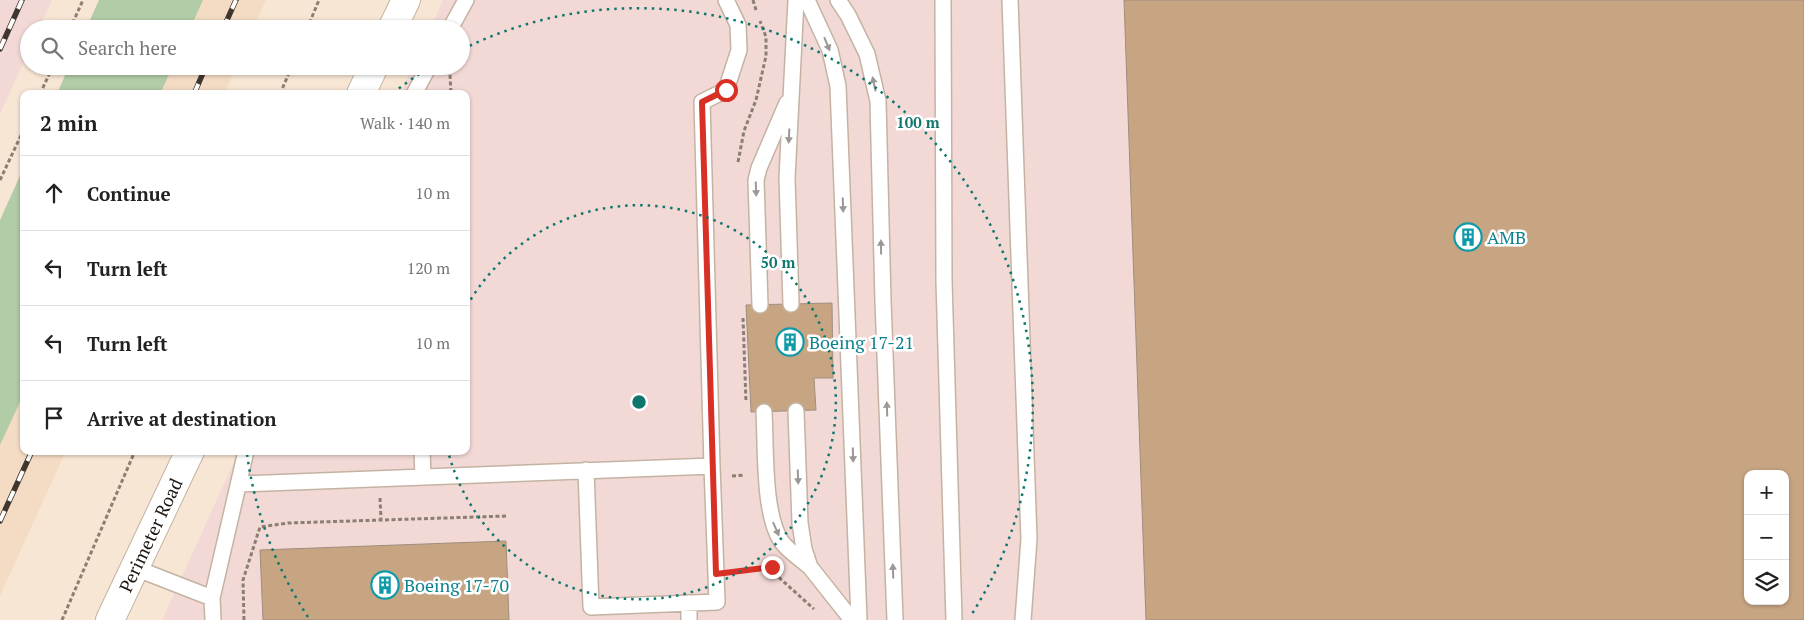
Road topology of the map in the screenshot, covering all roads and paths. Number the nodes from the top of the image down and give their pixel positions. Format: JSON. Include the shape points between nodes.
{"nodes":[{"id":1,"x":83,"y":0,"type":"edge"},
{"id":2,"x":319,"y":0,"type":"edge"},
{"id":3,"x":406,"y":0,"type":"edge"},
{"id":4,"x":466,"y":0,"type":"edge"},
{"id":5,"x":726,"y":0,"type":"edge"},
{"id":6,"x":796,"y":0,"type":"edge"},
{"id":7,"x":807,"y":0,"type":"edge"},
{"id":8,"x":838,"y":0,"type":"edge"},
{"id":9,"x":943,"y":0,"type":"edge"},
{"id":10,"x":1010,"y":0,"type":"edge"},
{"id":11,"x":74,"y":20,"type":"edge"},
{"id":12,"x":311,"y":20,"type":"edge"},
{"id":13,"x":396,"y":20,"type":"edge"},
{"id":14,"x":455,"y":20,"type":"edge"},
{"id":15,"x":49,"y":75,"type":"edge"},
{"id":16,"x":288,"y":75,"type":"edge"},
{"id":17,"x":370,"y":75,"type":"edge"},
{"id":18,"x":424,"y":75,"type":"edge"},
{"id":19,"x":450,"y":75,"type":"dead end"},
{"id":20,"x":42,"y":90,"type":"edge"},
{"id":21,"x":282,"y":90,"type":"edge"},
{"id":22,"x":363,"y":90,"type":"edge"},
{"id":23,"x":416,"y":90,"type":"edge"},
{"id":24,"x":451,"y":90,"type":"edge"},
{"id":25,"x":791,"y":95,"type":"junction"},
{"id":26,"x":20,"y":138,"type":"edge"},
{"id":27,"x":0,"y":180,"type":"edge"},
{"id":28,"x":791,"y":304,"type":"dead end"},
{"id":29,"x":760,"y":305,"type":"dead end"},
{"id":30,"x":796,"y":411,"type":"dead end"},
{"id":31,"x":764,"y":412,"type":"dead end"},
{"id":32,"x":133,"y":455,"type":"edge"},
{"id":33,"x":188,"y":455,"type":"edge"},
{"id":34,"x":245,"y":455,"type":"edge"},
{"id":35,"x":422,"y":455,"type":"edge"},
{"id":36,"x":712,"y":466,"type":"junction"},
{"id":37,"x":586,"y":470,"type":"junction"},
{"id":38,"x":423,"y":477,"type":"junction"},
{"id":39,"x":239,"y":484,"type":"junction"},
{"id":40,"x":507,"y":516,"type":"dead end"},
{"id":41,"x":772,"y":567,"type":"dead end"},
{"id":42,"x":810,"y":567,"type":"junction"},
{"id":43,"x":135,"y":568,"type":"junction"},
{"id":44,"x":716,"y":574,"type":"junction"},
{"id":45,"x":212,"y":598,"type":"junction"},
{"id":46,"x":689,"y":603,"type":"junction"},
{"id":47,"x":62,"y":620,"type":"edge"},
{"id":48,"x":110,"y":620,"type":"edge"},
{"id":49,"x":213,"y":620,"type":"edge"},
{"id":50,"x":244,"y":620,"type":"edge"},
{"id":51,"x":690,"y":620,"type":"edge"},
{"id":52,"x":852,"y":620,"type":"edge"},
{"id":53,"x":859,"y":620,"type":"edge"},
{"id":54,"x":895,"y":620,"type":"edge"},
{"id":55,"x":954,"y":620,"type":"edge"},
{"id":56,"x":1023,"y":620,"type":"edge"}],
"edges":[{"from":1,"to":11,"type":"path"},
{"from":2,"to":12,"type":"path"},
{"from":3,"to":13,"type":"street"},
{"from":4,"to":14,"type":"lane"},
{"from":5,"to":36,"type":"lane","via":[[738,26],[739,50],[726,90],[702,102]]},
{"from":6,"to":25,"type":"lane"},
{"from":7,"to":53,"type":"lane","one_way":true,"via":[[830,50],[838,86]]},
{"from":54,"to":8,"type":"lane","one_way":true,"via":[[878,101],[867,54]]},
{"from":9,"to":55,"type":"lane","via":[[944,281]]},
{"from":10,"to":56,"type":"lane","via":[[1029,539]]},
{"from":15,"to":20,"type":"path"},
{"from":16,"to":21,"type":"path"},
{"from":17,"to":22,"type":"street"},
{"from":18,"to":23,"type":"lane"},
{"from":19,"to":24,"type":"path"},
{"from":25,"to":28,"type":"lane","one_way":true,"via":[[787,178]]},
{"from":25,"to":29,"type":"lane","one_way":true,"via":[[756,180]]},
{"from":26,"to":27,"type":"path"},
{"from":30,"to":42,"type":"lane","one_way":true,"via":[[800,523]]},
{"from":31,"to":42,"type":"lane","one_way":true,"via":[[769,509],[774,527],[782,543]]},
{"from":32,"to":47,"type":"path"},
{"from":33,"to":43,"type":"street","name":"Perimeter Road"},
{"from":34,"to":39,"type":"lane"},
{"from":35,"to":38,"type":"lane"},
{"from":36,"to":37,"type":"lane"},
{"from":36,"to":44,"type":"lane"},
{"from":37,"to":38,"type":"lane"},
{"from":37,"to":46,"type":"lane","via":[[591,607]]},
{"from":38,"to":39,"type":"lane"},
{"from":39,"to":45,"type":"lane"},
{"from":40,"to":50,"type":"path","via":[[288,523],[260,527],[243,580]]},
{"from":41,"to":44,"type":"path"},
{"from":42,"to":52,"type":"lane"},
{"from":43,"to":45,"type":"lane"},
{"from":43,"to":48,"type":"street","name":"Perimeter Road"},
{"from":44,"to":46,"type":"lane","via":[[717,602]]},
{"from":45,"to":49,"type":"lane"},
{"from":46,"to":51,"type":"lane"}]}
